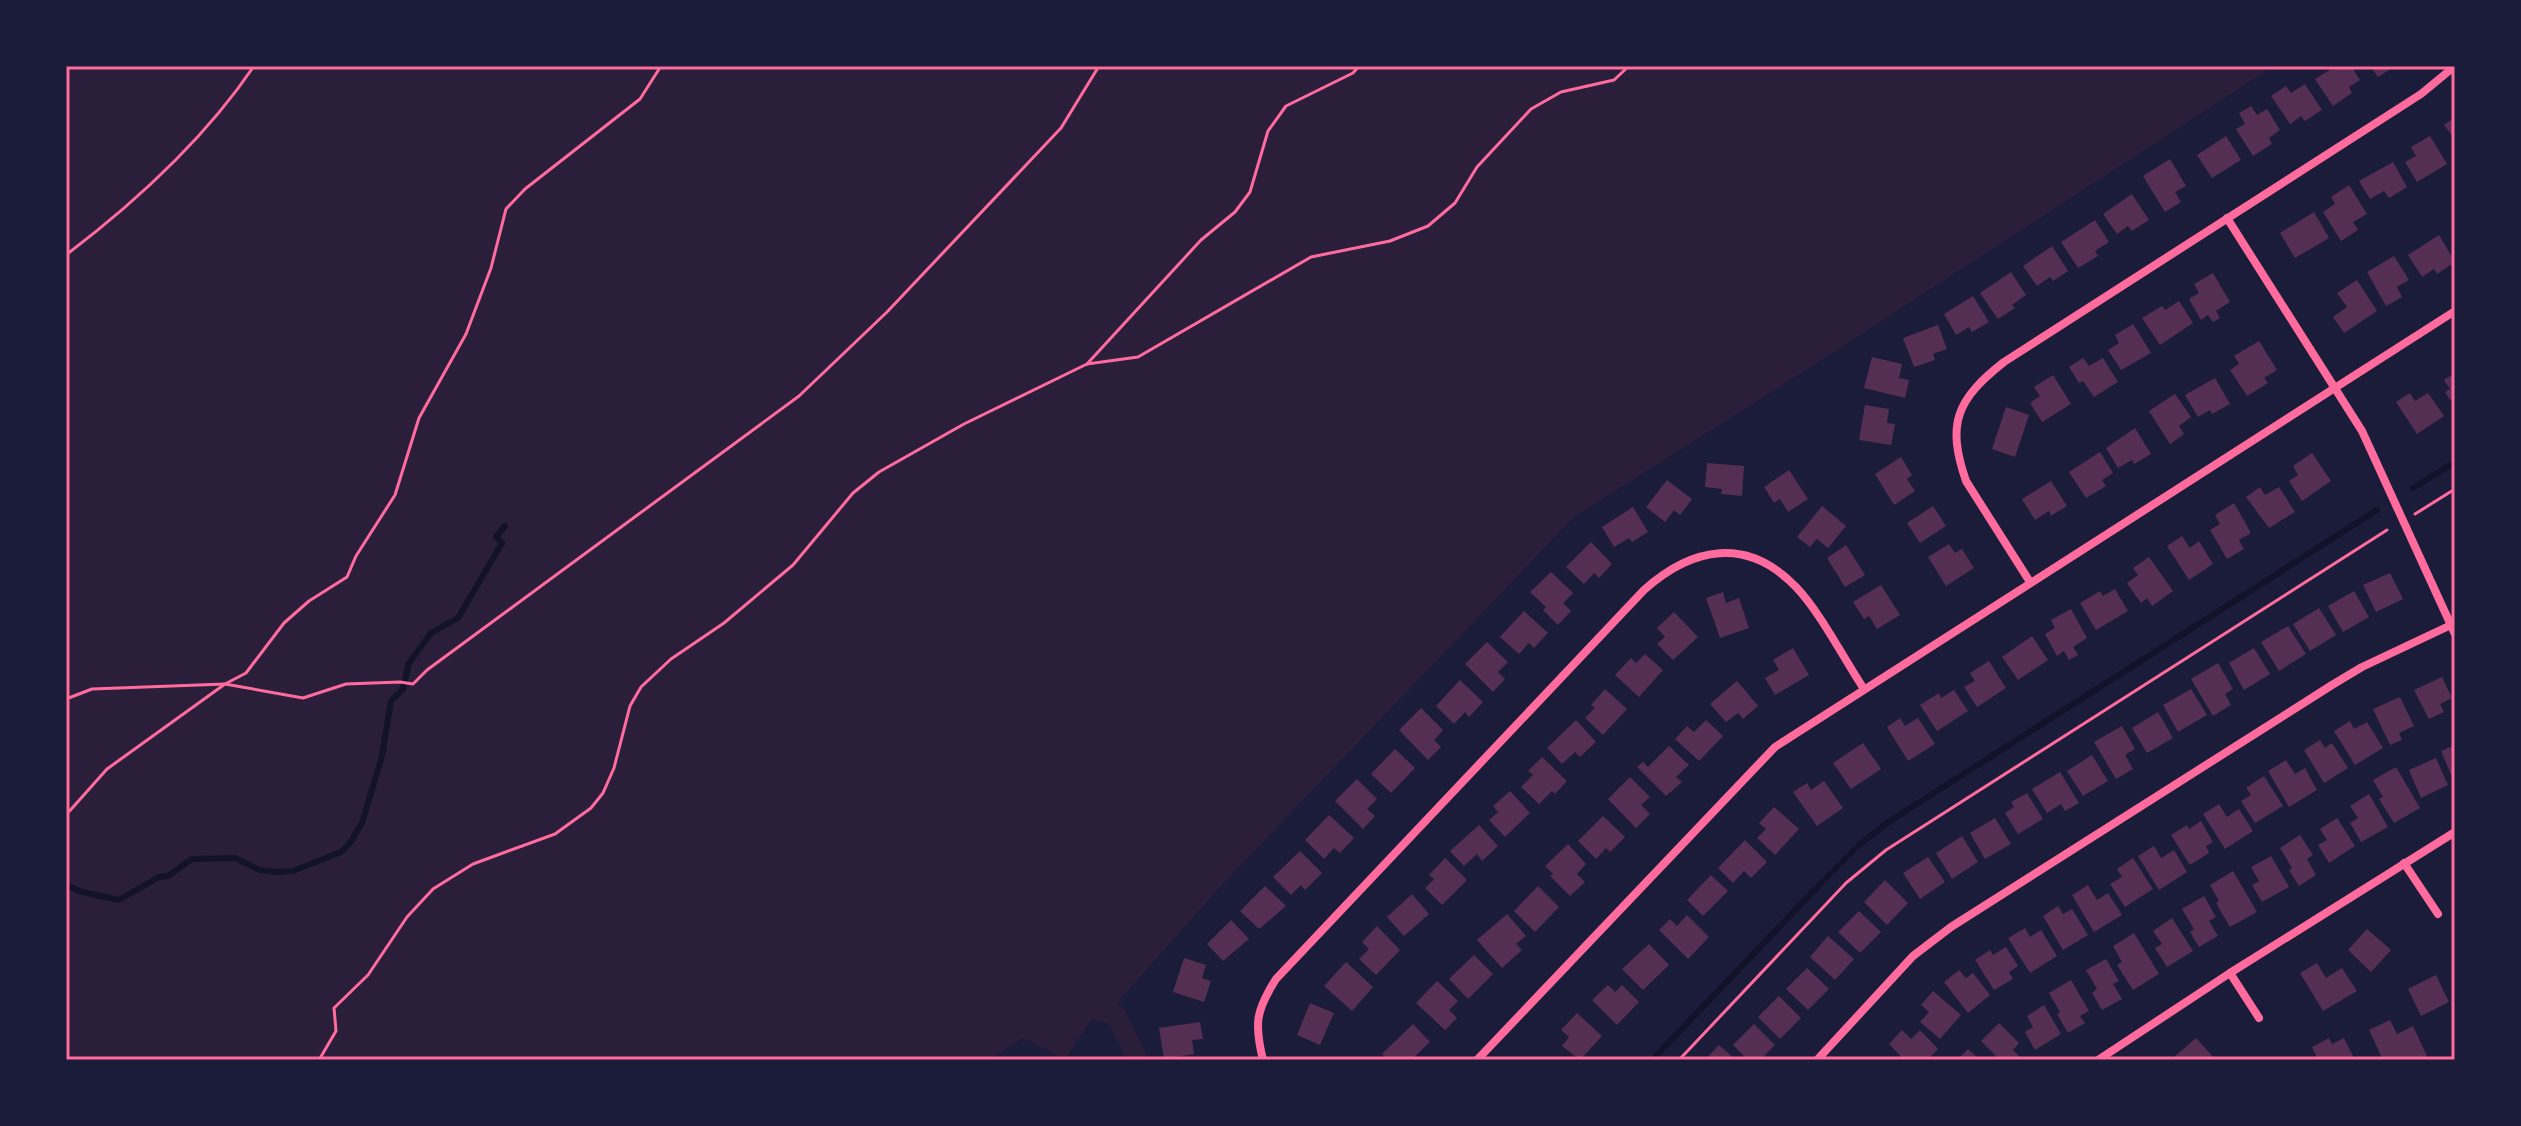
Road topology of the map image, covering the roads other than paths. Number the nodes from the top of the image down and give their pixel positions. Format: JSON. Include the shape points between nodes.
{"nodes":[{"id":1,"x":2455,"y":66,"type":"edge"},
{"id":2,"x":2227,"y":218,"type":"junction"},
{"id":3,"x":2455,"y":311,"type":"edge"},
{"id":4,"x":2335,"y":388,"type":"junction"},
{"id":5,"x":1946,"y":417,"type":"dead end"},
{"id":6,"x":1958,"y":420,"type":"junction"},
{"id":7,"x":1739,"y":540,"type":"dead end"},
{"id":8,"x":1738,"y":554,"type":"junction"},
{"id":9,"x":2030,"y":582,"type":"junction"},
{"id":10,"x":2453,"y":629,"type":"edge"},
{"id":11,"x":1864,"y":689,"type":"junction"},
{"id":12,"x":2455,"y":832,"type":"edge"},
{"id":13,"x":2404,"y":863,"type":"junction"},
{"id":14,"x":2438,"y":914,"type":"dead end"},
{"id":15,"x":2230,"y":973,"type":"junction"},
{"id":16,"x":1246,"y":1017,"type":"dead end"},
{"id":17,"x":2259,"y":1018,"type":"dead end"},
{"id":18,"x":1257,"y":1020,"type":"junction"},
{"id":19,"x":1263,"y":1060,"type":"edge"},
{"id":20,"x":1477,"y":1060,"type":"edge"},
{"id":21,"x":1817,"y":1060,"type":"edge"},
{"id":22,"x":2098,"y":1060,"type":"edge"}],
"edges":[{"from":1,"to":2,"type":"street","via":[[2421,94]]},
{"from":2,"to":4,"type":"street"},
{"from":2,"to":6,"type":"street","via":[[2004,362],[1970,392]]},
{"from":3,"to":4,"type":"street"},
{"from":4,"to":9,"type":"street"},
{"from":4,"to":10,"type":"street","via":[[2362,431]]},
{"from":5,"to":6,"type":"street"},
{"from":6,"to":9,"type":"street","via":[[1956,446],[1966,481]]},
{"from":7,"to":8,"type":"street"},
{"from":8,"to":11,"type":"street","via":[[1771,568],[1797,588]]},
{"from":8,"to":18,"type":"street","via":[[1696,556],[1644,590],[1294,957],[1264,998]]},
{"from":9,"to":11,"type":"street"},
{"from":10,"to":21,"type":"street","via":[[2362,667],[1951,927],[1913,956]]},
{"from":11,"to":20,"type":"street","via":[[1757,763]]},
{"from":12,"to":13,"type":"street"},
{"from":13,"to":14,"type":"street"},
{"from":13,"to":15,"type":"street"},
{"from":15,"to":17,"type":"street"},
{"from":15,"to":22,"type":"street"},
{"from":16,"to":18,"type":"street"},
{"from":18,"to":19,"type":"street"}]}
